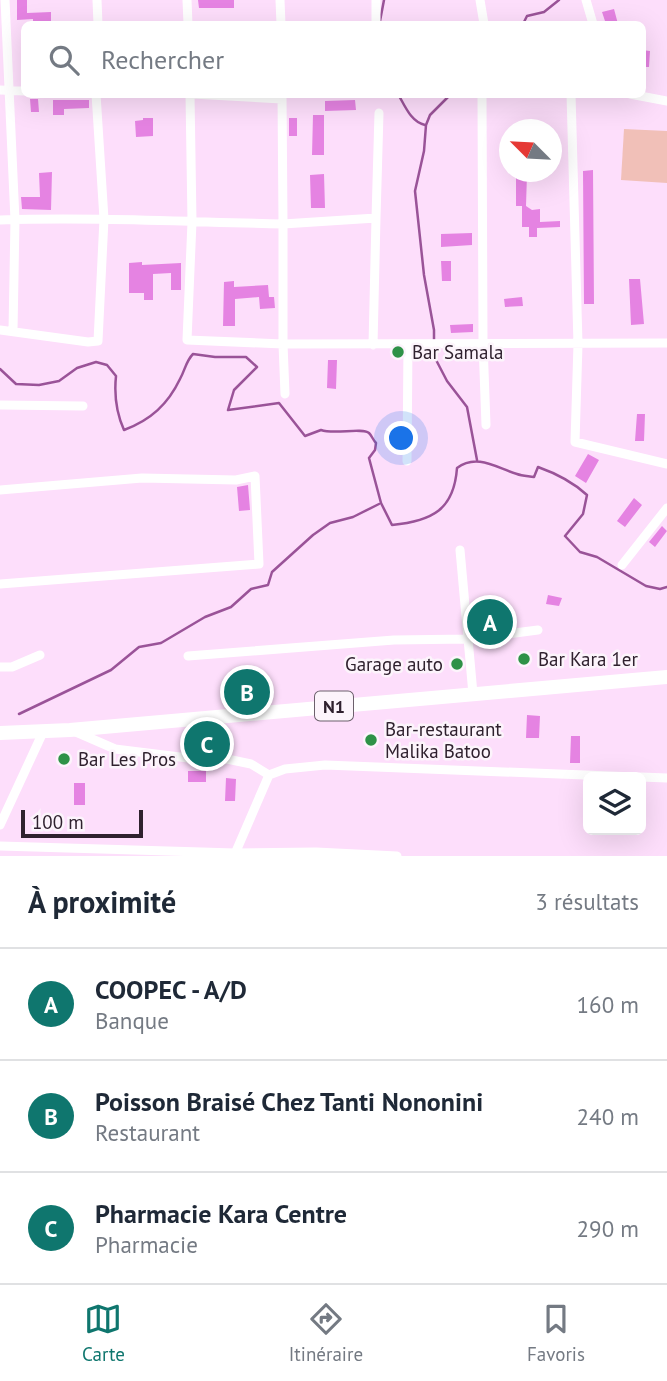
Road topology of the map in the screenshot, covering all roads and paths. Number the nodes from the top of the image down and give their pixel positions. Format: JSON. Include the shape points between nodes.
{"nodes":[{"id":1,"x":5,"y":0,"type":"edge"},
{"id":2,"x":97,"y":0,"type":"edge"},
{"id":3,"x":187,"y":0,"type":"edge"},
{"id":4,"x":280,"y":0,"type":"edge"},
{"id":5,"x":376,"y":0,"type":"edge"},
{"id":6,"x":480,"y":0,"type":"edge"},
{"id":7,"x":586,"y":0,"type":"edge"},
{"id":8,"x":98,"y":21,"type":"edge"},
{"id":9,"x":188,"y":21,"type":"edge"},
{"id":10,"x":281,"y":21,"type":"edge"},
{"id":11,"x":376,"y":21,"type":"edge"},
{"id":12,"x":484,"y":21,"type":"edge"},
{"id":13,"x":592,"y":21,"type":"edge"},
{"id":14,"x":4,"y":90,"type":"edge"},
{"id":15,"x":646,"y":97,"type":"edge"},
{"id":16,"x":96,"y":98,"type":"edge"},
{"id":17,"x":191,"y":98,"type":"edge"},
{"id":18,"x":282,"y":98,"type":"edge"},
{"id":19,"x":482,"y":98,"type":"edge"},
{"id":20,"x":571,"y":98,"type":"edge"},
{"id":21,"x":667,"y":101,"type":"edge"},
{"id":22,"x":379,"y":113,"type":"dead end"},
{"id":23,"x":376,"y":218,"type":"junction"},
{"id":24,"x":15,"y":219,"type":"junction"},
{"id":25,"x":104,"y":219,"type":"junction"},
{"id":26,"x":0,"y":220,"type":"edge"},
{"id":27,"x":192,"y":222,"type":"junction"},
{"id":28,"x":283,"y":224,"type":"junction"},
{"id":29,"x":0,"y":330,"type":"edge"},
{"id":30,"x":13,"y":331,"type":"junction"},
{"id":31,"x":483,"y":343,"type":"junction"},
{"id":32,"x":667,"y":343,"type":"edge"},
{"id":33,"x":283,"y":344,"type":"junction"},
{"id":34,"x":578,"y":344,"type":"junction"},
{"id":35,"x":373,"y":345,"type":"junction"},
{"id":36,"x":408,"y":345,"type":"junction"},
{"id":37,"x":285,"y":394,"type":"dead end"},
{"id":38,"x":0,"y":405,"type":"edge"},
{"id":39,"x":83,"y":406,"type":"dead end"},
{"id":40,"x":486,"y":425,"type":"dead end"},
{"id":41,"x":407,"y":461,"type":"dead end"},
{"id":42,"x":667,"y":464,"type":"edge"},
{"id":43,"x":0,"y":490,"type":"edge"},
{"id":44,"x":667,"y":508,"type":"edge"},
{"id":45,"x":460,"y":550,"type":"dead end"},
{"id":46,"x":622,"y":565,"type":"dead end"},
{"id":47,"x":0,"y":584,"type":"edge"},
{"id":48,"x":538,"y":630,"type":"dead end"},
{"id":49,"x":468,"y":639,"type":"junction"},
{"id":50,"x":40,"y":655,"type":"dead end"},
{"id":51,"x":188,"y":656,"type":"dead end"},
{"id":52,"x":0,"y":667,"type":"edge"},
{"id":53,"x":667,"y":677,"type":"edge"},
{"id":54,"x":473,"y":694,"type":"junction"},
{"id":55,"x":44,"y":730,"type":"junction"},
{"id":56,"x":70,"y":730,"type":"junction"},
{"id":57,"x":0,"y":733,"type":"edge"},
{"id":58,"x":269,"y":775,"type":"junction"},
{"id":59,"x":583,"y":775,"type":"edge"},
{"id":60,"x":646,"y":777,"type":"edge"},
{"id":61,"x":667,"y":778,"type":"edge"},
{"id":62,"x":0,"y":825,"type":"edge"},
{"id":63,"x":0,"y":846,"type":"edge"},
{"id":64,"x":114,"y":852,"type":"edge"},
{"id":65,"x":234,"y":854,"type":"edge"},
{"id":66,"x":315,"y":854,"type":"edge"},
{"id":67,"x":367,"y":855,"type":"edge"},
{"id":68,"x":397,"y":856,"type":"edge"}],
"edges":[{"from":1,"to":14,"type":"street"},
{"from":2,"to":8,"type":"street"},
{"from":3,"to":9,"type":"street"},
{"from":4,"to":10,"type":"street"},
{"from":5,"to":11,"type":"street"},
{"from":6,"to":12,"type":"street"},
{"from":7,"to":13,"type":"street"},
{"from":14,"to":24,"type":"street"},
{"from":15,"to":21,"type":"street"},
{"from":16,"to":25,"type":"street"},
{"from":17,"to":27,"type":"street"},
{"from":18,"to":28,"type":"street"},
{"from":19,"to":31,"type":"street"},
{"from":20,"to":34,"type":"street"},
{"from":22,"to":23,"type":"street"},
{"from":23,"to":28,"type":"street"},
{"from":23,"to":35,"type":"street"},
{"from":24,"to":25,"type":"street"},
{"from":24,"to":26,"type":"street"},
{"from":24,"to":30,"type":"street"},
{"from":25,"to":27,"type":"street"},
{"from":25,"to":30,"type":"street","via":[[98,341]]},
{"from":27,"to":28,"type":"street"},
{"from":27,"to":33,"type":"street","via":[[187,340]]},
{"from":28,"to":33,"type":"street"},
{"from":29,"to":30,"type":"street"},
{"from":31,"to":34,"type":"street"},
{"from":31,"to":36,"type":"street"},
{"from":31,"to":40,"type":"street"},
{"from":32,"to":34,"type":"street"},
{"from":33,"to":35,"type":"street"},
{"from":33,"to":37,"type":"street"},
{"from":34,"to":42,"type":"street","via":[[575,442]]},
{"from":35,"to":36,"type":"street"},
{"from":36,"to":41,"type":"street"},
{"from":38,"to":39,"type":"street"},
{"from":43,"to":47,"type":"street","via":[[142,478],[236,480],[255,476],[259,564]]},
{"from":44,"to":46,"type":"street"},
{"from":45,"to":49,"type":"street"},
{"from":48,"to":49,"type":"street"},
{"from":49,"to":51,"type":"street"},
{"from":49,"to":54,"type":"street"},
{"from":50,"to":52,"type":"street"},
{"from":53,"to":54,"type":"highway","number":"N1"},
{"from":54,"to":56,"type":"highway","number":"N1"},
{"from":55,"to":56,"type":"highway","number":"N1"},
{"from":55,"to":57,"type":"highway","number":"N1"},
{"from":55,"to":62,"type":"street"},
{"from":56,"to":58,"type":"street","via":[[115,749],[227,759],[251,764]]},
{"from":58,"to":59,"type":"street","via":[[325,765]]},
{"from":58,"to":65,"type":"street"},
{"from":60,"to":61,"type":"street"},
{"from":63,"to":64,"type":"street"},
{"from":64,"to":65,"type":"street"},
{"from":65,"to":66,"type":"street"},
{"from":66,"to":67,"type":"street"},
{"from":67,"to":68,"type":"street"}]}
